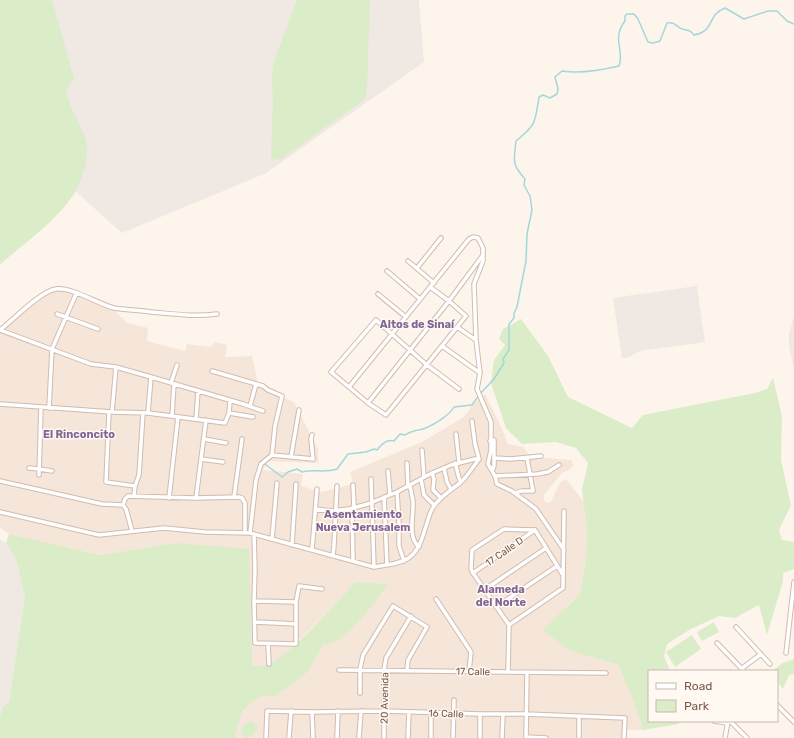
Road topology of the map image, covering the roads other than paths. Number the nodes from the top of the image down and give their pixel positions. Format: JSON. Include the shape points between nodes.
{"nodes":[{"id":1,"x":441,"y":238,"type":"dead end"},
{"id":2,"x":483,"y":255,"type":"junction"},
{"id":3,"x":408,"y":261,"type":"dead end"},
{"id":4,"x":417,"y":268,"type":"junction"},
{"id":5,"x":387,"y":271,"type":"dead end"},
{"id":6,"x":434,"y":283,"type":"junction"},
{"id":7,"x":430,"y":287,"type":"junction"},
{"id":8,"x":76,"y":294,"type":"junction"},
{"id":9,"x":378,"y":294,"type":"dead end"},
{"id":10,"x":420,"y":299,"type":"junction"},
{"id":11,"x":449,"y":301,"type":"junction"},
{"id":12,"x":57,"y":314,"type":"dead end"},
{"id":13,"x":217,"y":314,"type":"dead end"},
{"id":14,"x":66,"y":317,"type":"junction"},
{"id":15,"x":406,"y":317,"type":"junction"},
{"id":16,"x":457,"y":327,"type":"junction"},
{"id":17,"x":98,"y":329,"type":"dead end"},
{"id":18,"x":0,"y":330,"type":"edge"},
{"id":19,"x":392,"y":334,"type":"junction"},
{"id":20,"x":476,"y":340,"type":"junction"},
{"id":21,"x":442,"y":346,"type":"junction"},
{"id":22,"x":52,"y":349,"type":"junction"},
{"id":23,"x":410,"y":350,"type":"junction"},
{"id":24,"x":177,"y":365,"type":"dead end"},
{"id":25,"x":427,"y":365,"type":"junction"},
{"id":26,"x":116,"y":367,"type":"junction"},
{"id":27,"x":212,"y":371,"type":"dead end"},
{"id":28,"x":480,"y":373,"type":"junction"},
{"id":29,"x":151,"y":377,"type":"junction"},
{"id":30,"x":173,"y":384,"type":"junction"},
{"id":31,"x":256,"y":384,"type":"junction"},
{"id":32,"x":349,"y":387,"type":"junction"},
{"id":33,"x":459,"y":389,"type":"dead end"},
{"id":34,"x":198,"y":391,"type":"junction"},
{"id":35,"x":230,"y":401,"type":"junction"},
{"id":36,"x":368,"y":403,"type":"junction"},
{"id":37,"x":0,"y":404,"type":"edge"},
{"id":38,"x":250,"y":406,"type":"junction"},
{"id":39,"x":41,"y":407,"type":"junction"},
{"id":40,"x":49,"y":408,"type":"junction"},
{"id":41,"x":299,"y":410,"type":"dead end"},
{"id":42,"x":263,"y":411,"type":"dead end"},
{"id":43,"x":110,"y":412,"type":"junction"},
{"id":44,"x":143,"y":413,"type":"junction"},
{"id":45,"x":148,"y":413,"type":"junction"},
{"id":46,"x":229,"y":413,"type":"junction"},
{"id":47,"x":172,"y":416,"type":"junction"},
{"id":48,"x":178,"y":417,"type":"junction"},
{"id":49,"x":253,"y":417,"type":"dead end"},
{"id":50,"x":196,"y":419,"type":"junction"},
{"id":51,"x":206,"y":420,"type":"junction"},
{"id":52,"x":472,"y":421,"type":"dead end"},
{"id":53,"x":456,"y":434,"type":"dead end"},
{"id":54,"x":312,"y":435,"type":"dead end"},
{"id":55,"x":242,"y":439,"type":"dead end"},
{"id":56,"x":204,"y":440,"type":"junction"},
{"id":57,"x":490,"y":441,"type":"junction"},
{"id":58,"x":226,"y":443,"type":"dead end"},
{"id":59,"x":422,"y":450,"type":"dead end"},
{"id":60,"x":272,"y":455,"type":"junction"},
{"id":61,"x":541,"y":456,"type":"dead end"},
{"id":62,"x":291,"y":457,"type":"junction"},
{"id":63,"x":494,"y":458,"type":"junction"},
{"id":64,"x":527,"y":458,"type":"junction"},
{"id":65,"x":201,"y":459,"type":"junction"},
{"id":66,"x":479,"y":459,"type":"junction"},
{"id":67,"x":224,"y":462,"type":"dead end"},
{"id":68,"x":407,"y":463,"type":"dead end"},
{"id":69,"x":457,"y":463,"type":"junction"},
{"id":70,"x":559,"y":464,"type":"dead end"},
{"id":71,"x":29,"y":468,"type":"dead end"},
{"id":72,"x":444,"y":468,"type":"junction"},
{"id":73,"x":39,"y":469,"type":"junction"},
{"id":74,"x":492,"y":470,"type":"junction"},
{"id":75,"x":52,"y":471,"type":"dead end"},
{"id":76,"x":388,"y":471,"type":"dead end"},
{"id":77,"x":432,"y":473,"type":"junction"},
{"id":78,"x":530,"y":474,"type":"junction"},
{"id":79,"x":39,"y":476,"type":"dead end"},
{"id":80,"x":495,"y":476,"type":"junction"},
{"id":81,"x":423,"y":478,"type":"junction"},
{"id":82,"x":371,"y":479,"type":"dead end"},
{"id":83,"x":0,"y":481,"type":"edge"},
{"id":84,"x":461,"y":482,"type":"junction"},
{"id":85,"x":277,"y":483,"type":"dead end"},
{"id":86,"x":296,"y":484,"type":"dead end"},
{"id":87,"x":353,"y":485,"type":"dead end"},
{"id":88,"x":135,"y":486,"type":"junction"},
{"id":89,"x":337,"y":486,"type":"dead end"},
{"id":90,"x":409,"y":486,"type":"junction"},
{"id":91,"x":317,"y":489,"type":"dead end"},
{"id":92,"x":451,"y":489,"type":"junction"},
{"id":93,"x":397,"y":492,"type":"junction"},
{"id":94,"x":515,"y":493,"type":"junction"},
{"id":95,"x":390,"y":495,"type":"junction"},
{"id":96,"x":134,"y":496,"type":"junction"},
{"id":97,"x":234,"y":497,"type":"junction"},
{"id":98,"x":384,"y":497,"type":"junction"},
{"id":99,"x":170,"y":498,"type":"junction"},
{"id":100,"x":196,"y":498,"type":"junction"},
{"id":101,"x":442,"y":498,"type":"junction"},
{"id":102,"x":371,"y":502,"type":"junction"},
{"id":103,"x":123,"y":505,"type":"junction"},
{"id":104,"x":434,"y":505,"type":"junction"},
{"id":105,"x":353,"y":508,"type":"junction"},
{"id":106,"x":315,"y":509,"type":"junction"},
{"id":107,"x":336,"y":511,"type":"junction"},
{"id":108,"x":564,"y":511,"type":"dead end"},
{"id":109,"x":0,"y":512,"type":"edge"},
{"id":110,"x":535,"y":530,"type":"junction"},
{"id":111,"x":132,"y":531,"type":"junction"},
{"id":112,"x":245,"y":533,"type":"junction"},
{"id":113,"x":252,"y":533,"type":"junction"},
{"id":114,"x":272,"y":539,"type":"junction"},
{"id":115,"x":292,"y":545,"type":"junction"},
{"id":116,"x":419,"y":547,"type":"junction"},
{"id":117,"x":546,"y":548,"type":"junction"},
{"id":118,"x":312,"y":550,"type":"junction"},
{"id":119,"x":564,"y":550,"type":"junction"},
{"id":120,"x":333,"y":556,"type":"junction"},
{"id":121,"x":353,"y":561,"type":"junction"},
{"id":122,"x":404,"y":561,"type":"junction"},
{"id":123,"x":387,"y":565,"type":"junction"},
{"id":124,"x":557,"y":566,"type":"junction"},
{"id":125,"x":374,"y":567,"type":"junction"},
{"id":126,"x":472,"y":573,"type":"junction"},
{"id":127,"x":563,"y":576,"type":"junction"},
{"id":128,"x":794,"y":583,"type":"edge"},
{"id":129,"x":322,"y":589,"type":"dead end"},
{"id":130,"x":484,"y":590,"type":"junction"},
{"id":131,"x":436,"y":598,"type":"dead end"},
{"id":132,"x":254,"y":600,"type":"junction"},
{"id":133,"x":296,"y":602,"type":"junction"},
{"id":134,"x":496,"y":607,"type":"junction"},
{"id":135,"x":411,"y":616,"type":"junction"},
{"id":136,"x":255,"y":622,"type":"junction"},
{"id":137,"x":296,"y":624,"type":"junction"},
{"id":138,"x":509,"y":625,"type":"junction"},
{"id":139,"x":736,"y":627,"type":"dead end"},
{"id":140,"x":717,"y":643,"type":"dead end"},
{"id":141,"x":268,"y":644,"type":"junction"},
{"id":142,"x":786,"y":653,"type":"dead end"},
{"id":143,"x":761,"y":654,"type":"junction"},
{"id":144,"x":269,"y":664,"type":"dead end"},
{"id":145,"x":770,"y":664,"type":"dead end"},
{"id":146,"x":360,"y":669,"type":"junction"},
{"id":147,"x":339,"y":670,"type":"dead end"},
{"id":148,"x":384,"y":670,"type":"junction"},
{"id":149,"x":407,"y":670,"type":"junction"},
{"id":150,"x":743,"y":670,"type":"edge"},
{"id":151,"x":469,"y":671,"type":"junction"},
{"id":152,"x":508,"y":672,"type":"junction"},
{"id":153,"x":527,"y":672,"type":"junction"},
{"id":154,"x":606,"y":674,"type":"dead end"},
{"id":155,"x":360,"y":693,"type":"dead end"},
{"id":156,"x":454,"y":700,"type":"dead end"},
{"id":157,"x":778,"y":706,"type":"edge"},
{"id":158,"x":291,"y":711,"type":"junction"},
{"id":159,"x":338,"y":711,"type":"junction"},
{"id":160,"x":361,"y":711,"type":"junction"},
{"id":161,"x":384,"y":711,"type":"junction"},
{"id":162,"x":312,"y":712,"type":"junction"},
{"id":163,"x":409,"y":712,"type":"junction"},
{"id":164,"x":431,"y":713,"type":"junction"},
{"id":165,"x":454,"y":713,"type":"junction"},
{"id":166,"x":480,"y":714,"type":"junction"},
{"id":167,"x":503,"y":714,"type":"junction"},
{"id":168,"x":526,"y":714,"type":"junction"},
{"id":169,"x":580,"y":716,"type":"junction"},
{"id":170,"x":728,"y":722,"type":"edge"},
{"id":171,"x":794,"y":722,"type":"edge"},
{"id":172,"x":266,"y":738,"type":"edge"},
{"id":173,"x":289,"y":738,"type":"edge"},
{"id":174,"x":313,"y":738,"type":"edge"},
{"id":175,"x":338,"y":738,"type":"edge"},
{"id":176,"x":359,"y":738,"type":"edge"},
{"id":177,"x":384,"y":738,"type":"edge"},
{"id":178,"x":408,"y":738,"type":"edge"},
{"id":179,"x":431,"y":738,"type":"edge"},
{"id":180,"x":453,"y":738,"type":"edge"},
{"id":181,"x":480,"y":738,"type":"edge"},
{"id":182,"x":502,"y":738,"type":"edge"},
{"id":183,"x":526,"y":738,"type":"edge"},
{"id":184,"x":546,"y":738,"type":"edge"},
{"id":185,"x":579,"y":738,"type":"edge"},
{"id":186,"x":624,"y":738,"type":"edge"},
{"id":187,"x":725,"y":738,"type":"edge"},
{"id":188,"x":747,"y":738,"type":"edge"}],
"edges":[{"from":1,"to":4,"type":"street"},
{"from":2,"to":6,"type":"street","via":[[478,238],[469,239]]},
{"from":2,"to":11,"type":"street"},
{"from":2,"to":20,"type":"street","via":[[474,284]]},
{"from":3,"to":4,"type":"street"},
{"from":4,"to":6,"type":"street"},
{"from":5,"to":10,"type":"street"},
{"from":6,"to":7,"type":"street"},
{"from":7,"to":10,"type":"street"},
{"from":7,"to":11,"type":"street"},
{"from":8,"to":13,"type":"street","via":[[114,308],[185,316]]},
{"from":8,"to":14,"type":"street"},
{"from":8,"to":18,"type":"street","via":[[62,289],[47,292]]},
{"from":9,"to":15,"type":"street"},
{"from":10,"to":15,"type":"street"},
{"from":11,"to":16,"type":"street","via":[[466,316]]},
{"from":11,"to":23,"type":"street"},
{"from":12,"to":14,"type":"street"},
{"from":14,"to":17,"type":"street"},
{"from":14,"to":22,"type":"street"},
{"from":15,"to":19,"type":"street"},
{"from":16,"to":20,"type":"street"},
{"from":16,"to":21,"type":"street"},
{"from":18,"to":22,"type":"street"},
{"from":19,"to":23,"type":"street"},
{"from":19,"to":32,"type":"street"},
{"from":19,"to":32,"type":"street","via":[[376,320],[332,372]]},
{"from":20,"to":28,"type":"street"},
{"from":21,"to":25,"type":"street"},
{"from":21,"to":28,"type":"street"},
{"from":22,"to":26,"type":"street","via":[[91,364]]},
{"from":22,"to":40,"type":"street"},
{"from":23,"to":25,"type":"street"},
{"from":23,"to":36,"type":"street"},
{"from":24,"to":30,"type":"street"},
{"from":25,"to":33,"type":"street"},
{"from":25,"to":36,"type":"street","via":[[386,415]]},
{"from":26,"to":29,"type":"street"},
{"from":26,"to":43,"type":"street"},
{"from":27,"to":31,"type":"street"},
{"from":28,"to":57,"type":"street","via":[[477,389],[491,422]]},
{"from":29,"to":30,"type":"street"},
{"from":29,"to":45,"type":"street"},
{"from":30,"to":34,"type":"street"},
{"from":30,"to":47,"type":"street"},
{"from":31,"to":38,"type":"street"},
{"from":31,"to":60,"type":"street","via":[[282,396]]},
{"from":32,"to":36,"type":"street"},
{"from":34,"to":35,"type":"street"},
{"from":34,"to":50,"type":"street"},
{"from":35,"to":38,"type":"street"},
{"from":35,"to":46,"type":"street"},
{"from":37,"to":39,"type":"street"},
{"from":38,"to":42,"type":"street"},
{"from":39,"to":40,"type":"street"},
{"from":39,"to":73,"type":"street"},
{"from":40,"to":43,"type":"street"},
{"from":41,"to":62,"type":"street"},
{"from":43,"to":44,"type":"street"},
{"from":43,"to":88,"type":"street","via":[[106,482]]},
{"from":44,"to":45,"type":"street"},
{"from":44,"to":88,"type":"street","via":[[139,475]]},
{"from":45,"to":47,"type":"street"},
{"from":46,"to":49,"type":"street"},
{"from":46,"to":51,"type":"street","via":[[225,423]]},
{"from":47,"to":48,"type":"street"},
{"from":48,"to":50,"type":"street"},
{"from":48,"to":99,"type":"street"},
{"from":50,"to":51,"type":"street"},
{"from":51,"to":56,"type":"street"},
{"from":52,"to":66,"type":"street"},
{"from":53,"to":69,"type":"street"},
{"from":54,"to":62,"type":"street","via":[[313,459]]},
{"from":55,"to":97,"type":"street"},
{"from":56,"to":58,"type":"street"},
{"from":56,"to":65,"type":"street"},
{"from":57,"to":63,"type":"street","via":[[494,440]]},
{"from":57,"to":74,"type":"street","via":[[489,466]]},
{"from":59,"to":81,"type":"street"},
{"from":60,"to":62,"type":"street"},
{"from":60,"to":113,"type":"street","via":[[261,464],[256,480]]},
{"from":61,"to":64,"type":"street"},
{"from":63,"to":64,"type":"street"},
{"from":63,"to":74,"type":"street"},
{"from":64,"to":78,"type":"street"},
{"from":65,"to":67,"type":"street"},
{"from":65,"to":100,"type":"street"},
{"from":66,"to":69,"type":"street"},
{"from":66,"to":84,"type":"street"},
{"from":68,"to":90,"type":"street"},
{"from":69,"to":72,"type":"street"},
{"from":69,"to":84,"type":"street","via":[[458,478]]},
{"from":70,"to":78,"type":"street","via":[[548,472]]},
{"from":71,"to":73,"type":"street"},
{"from":72,"to":77,"type":"street"},
{"from":72,"to":92,"type":"street","via":[[446,482]]},
{"from":73,"to":75,"type":"street"},
{"from":73,"to":79,"type":"street"},
{"from":74,"to":80,"type":"street"},
{"from":76,"to":95,"type":"street"},
{"from":77,"to":81,"type":"street"},
{"from":77,"to":101,"type":"street","via":[[433,490]]},
{"from":78,"to":80,"type":"street"},
{"from":78,"to":94,"type":"street","via":[[533,491]]},
{"from":80,"to":94,"type":"street","via":[[497,484]]},
{"from":81,"to":90,"type":"street"},
{"from":81,"to":104,"type":"street","via":[[424,494]]},
{"from":82,"to":102,"type":"street"},
{"from":83,"to":103,"type":"street","via":[[102,504]]},
{"from":84,"to":92,"type":"street"},
{"from":85,"to":114,"type":"street"},
{"from":86,"to":115,"type":"street"},
{"from":87,"to":105,"type":"street"},
{"from":88,"to":96,"type":"street"},
{"from":89,"to":107,"type":"street"},
{"from":90,"to":93,"type":"street"},
{"from":90,"to":116,"type":"street","via":[[413,502],[413,539]]},
{"from":91,"to":106,"type":"street"},
{"from":92,"to":101,"type":"street"},
{"from":93,"to":95,"type":"street"},
{"from":93,"to":122,"type":"street","via":[[399,546]]},
{"from":94,"to":119,"type":"street","via":[[540,513]]},
{"from":95,"to":98,"type":"street"},
{"from":96,"to":99,"type":"street"},
{"from":96,"to":103,"type":"street","via":[[126,497]]},
{"from":97,"to":100,"type":"street"},
{"from":97,"to":112,"type":"street","via":[[239,496],[244,500]]},
{"from":98,"to":102,"type":"street"},
{"from":98,"to":123,"type":"street"},
{"from":99,"to":100,"type":"street"},
{"from":101,"to":104,"type":"street"},
{"from":102,"to":105,"type":"street"},
{"from":102,"to":125,"type":"street"},
{"from":103,"to":111,"type":"street"},
{"from":104,"to":116,"type":"street"},
{"from":105,"to":107,"type":"street"},
{"from":105,"to":121,"type":"street"},
{"from":106,"to":107,"type":"street"},
{"from":106,"to":118,"type":"street"},
{"from":107,"to":120,"type":"street"},
{"from":108,"to":119,"type":"street"},
{"from":109,"to":111,"type":"street","via":[[99,535]]},
{"from":110,"to":117,"type":"street"},
{"from":110,"to":126,"type":"street","name":"17 Calle D"},
{"from":110,"to":126,"type":"street","via":[[504,529],[472,550]]},
{"from":111,"to":112,"type":"street","via":[[170,528]]},
{"from":112,"to":113,"type":"street"},
{"from":113,"to":114,"type":"street"},
{"from":113,"to":132,"type":"street"},
{"from":114,"to":115,"type":"street"},
{"from":115,"to":118,"type":"street"},
{"from":116,"to":122,"type":"street"},
{"from":117,"to":124,"type":"street"},
{"from":117,"to":130,"type":"street"},
{"from":118,"to":120,"type":"street"},
{"from":119,"to":127,"type":"street"},
{"from":120,"to":121,"type":"street"},
{"from":121,"to":125,"type":"street"},
{"from":122,"to":123,"type":"street"},
{"from":123,"to":125,"type":"street"},
{"from":124,"to":127,"type":"street"},
{"from":124,"to":134,"type":"street"},
{"from":126,"to":130,"type":"street"},
{"from":127,"to":138,"type":"street","via":[[563,588]]},
{"from":128,"to":142,"type":"street"},
{"from":129,"to":133,"type":"street","via":[[299,586]]},
{"from":130,"to":134,"type":"street"},
{"from":131,"to":151,"type":"street","via":[[471,652]]},
{"from":132,"to":133,"type":"street"},
{"from":132,"to":136,"type":"street"},
{"from":133,"to":137,"type":"street"},
{"from":134,"to":138,"type":"street"},
{"from":135,"to":146,"type":"street","via":[[393,606],[363,655]]},
{"from":135,"to":148,"type":"street","name":"20 Avenida","via":[[386,658]]},
{"from":135,"to":149,"type":"street","via":[[427,627],[408,660]]},
{"from":136,"to":137,"type":"street"},
{"from":136,"to":141,"type":"street","via":[[255,643]]},
{"from":137,"to":141,"type":"street","via":[[296,644]]},
{"from":138,"to":152,"type":"street"},
{"from":139,"to":143,"type":"street"},
{"from":140,"to":150,"type":"street"},
{"from":141,"to":144,"type":"street"},
{"from":143,"to":145,"type":"street"},
{"from":143,"to":150,"type":"street"},
{"from":146,"to":147,"type":"street","name":"17 Calle"},
{"from":146,"to":148,"type":"street","name":"17 Calle"},
{"from":146,"to":155,"type":"street"},
{"from":148,"to":149,"type":"street","name":"17 Calle"},
{"from":148,"to":161,"type":"street","name":"20 Avenida"},
{"from":149,"to":151,"type":"street","name":"17 Calle"},
{"from":151,"to":152,"type":"street","name":"17 Calle"},
{"from":152,"to":153,"type":"street","name":"17 Calle"},
{"from":153,"to":154,"type":"street","name":"17 Calle"},
{"from":153,"to":168,"type":"street"},
{"from":156,"to":165,"type":"street"},
{"from":157,"to":171,"type":"street"},
{"from":158,"to":162,"type":"street","name":"16 Calle"},
{"from":158,"to":172,"type":"street","name":"16 Calle","via":[[267,710]]},
{"from":158,"to":173,"type":"street"},
{"from":159,"to":160,"type":"street","name":"16 Calle"},
{"from":159,"to":162,"type":"street","name":"16 Calle"},
{"from":159,"to":175,"type":"street"},
{"from":160,"to":161,"type":"street","name":"16 Calle"},
{"from":160,"to":176,"type":"street"},
{"from":161,"to":163,"type":"street","name":"16 Calle"},
{"from":161,"to":177,"type":"street","name":"20 Avenida"},
{"from":162,"to":174,"type":"street"},
{"from":163,"to":164,"type":"street","name":"16 Calle"},
{"from":163,"to":178,"type":"street"},
{"from":164,"to":165,"type":"street","name":"16 Calle"},
{"from":164,"to":179,"type":"street"},
{"from":165,"to":166,"type":"street","name":"16 Calle"},
{"from":165,"to":180,"type":"street"},
{"from":166,"to":167,"type":"street","name":"16 Calle"},
{"from":166,"to":181,"type":"street"},
{"from":167,"to":168,"type":"street","name":"16 Calle"},
{"from":167,"to":182,"type":"street"},
{"from":168,"to":169,"type":"street","name":"16 Calle"},
{"from":168,"to":183,"type":"street"},
{"from":169,"to":185,"type":"street"},
{"from":169,"to":186,"type":"street","name":"16 Calle","via":[[625,718]]},
{"from":170,"to":187,"type":"street"},
{"from":170,"to":188,"type":"street"},
{"from":183,"to":184,"type":"street"}]}
